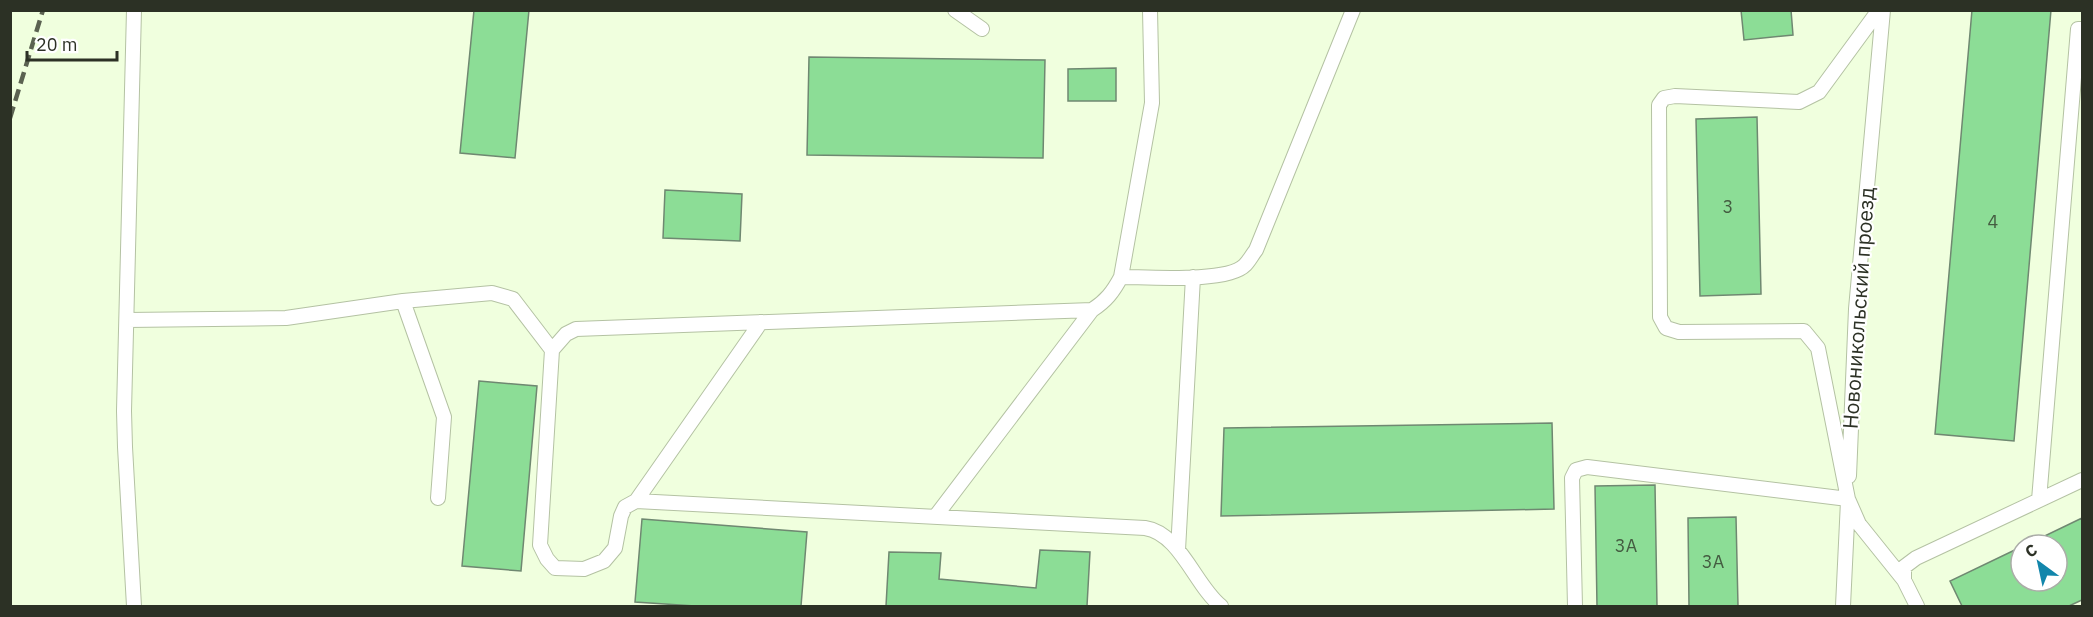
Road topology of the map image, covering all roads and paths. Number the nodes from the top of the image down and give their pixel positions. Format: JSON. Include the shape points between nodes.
{"nodes":[{"id":1,"x":134,"y":10,"type":"edge"},
{"id":2,"x":955,"y":10,"type":"edge"},
{"id":3,"x":1150,"y":10,"type":"edge"},
{"id":4,"x":1353,"y":10,"type":"edge"},
{"id":5,"x":1881,"y":10,"type":"edge"},
{"id":6,"x":982,"y":29,"type":"dead end"},
{"id":7,"x":2082,"y":29,"type":"edge"},
{"id":8,"x":1121,"y":277,"type":"junction"},
{"id":9,"x":1193,"y":277,"type":"junction"},
{"id":10,"x":403,"y":301,"type":"junction"},
{"id":11,"x":1092,"y":310,"type":"junction"},
{"id":12,"x":127,"y":320,"type":"junction"},
{"id":13,"x":762,"y":322,"type":"junction"},
{"id":14,"x":552,"y":350,"type":"junction"},
{"id":15,"x":2082,"y":480,"type":"edge"},
{"id":16,"x":438,"y":498,"type":"dead end"},
{"id":17,"x":1848,"y":499,"type":"junction"},
{"id":18,"x":2039,"y":500,"type":"junction"},
{"id":19,"x":636,"y":501,"type":"junction"},
{"id":20,"x":935,"y":517,"type":"junction"},
{"id":21,"x":1178,"y":550,"type":"junction"},
{"id":22,"x":1904,"y":580,"type":"junction"},
{"id":23,"x":1842,"y":604,"type":"edge"},
{"id":24,"x":135,"y":606,"type":"edge"},
{"id":25,"x":1221,"y":606,"type":"edge"},
{"id":26,"x":1575,"y":606,"type":"edge"},
{"id":27,"x":1917,"y":606,"type":"edge"}],
"edges":[{"from":1,"to":12,"type":"lane"},
{"from":2,"to":6,"type":"lane"},
{"from":3,"to":8,"type":"lane","via":[[1152,103]]},
{"from":4,"to":9,"type":"lane","via":[[1256,250],[1244,266],[1228,274]]},
{"from":5,"to":17,"type":"lane","name":"Новоникольский проезд","via":[[1856,309]]},
{"from":5,"to":17,"type":"lane","via":[[1819,92],[1799,102],[1675,96],[1664,98],[1659,105],[1660,317],[1666,328],[1679,332],[1804,332],[1818,348]]},
{"from":7,"to":18,"type":"lane","via":[[2078,29]]},
{"from":8,"to":9,"type":"lane"},
{"from":8,"to":11,"type":"lane","via":[[1111,294]]},
{"from":9,"to":21,"type":"lane"},
{"from":10,"to":12,"type":"lane","via":[[286,318]]},
{"from":10,"to":14,"type":"lane","via":[[492,293],[513,299]]},
{"from":10,"to":16,"type":"lane","via":[[444,417]]},
{"from":11,"to":13,"type":"lane"},
{"from":11,"to":20,"type":"lane"},
{"from":12,"to":24,"type":"lane","via":[[124,447]]},
{"from":13,"to":14,"type":"lane","via":[[576,329]]},
{"from":13,"to":19,"type":"lane"},
{"from":14,"to":19,"type":"lane","via":[[540,545],[547,559],[555,568],[584,569],[604,561],[615,548],[621,516]]},
{"from":15,"to":18,"type":"lane"},
{"from":17,"to":22,"type":"lane","via":[[1859,524]]},
{"from":17,"to":23,"type":"lane","name":"Новоникольский проезд"},
{"from":17,"to":26,"type":"lane","via":[[1599,468],[1576,470],[1572,478]]},
{"from":18,"to":22,"type":"lane","via":[[1916,558],[1904,567]]},
{"from":19,"to":20,"type":"lane"},
{"from":20,"to":21,"type":"lane","via":[[1155,530]]},
{"from":21,"to":25,"type":"lane"},
{"from":22,"to":27,"type":"lane"}]}
